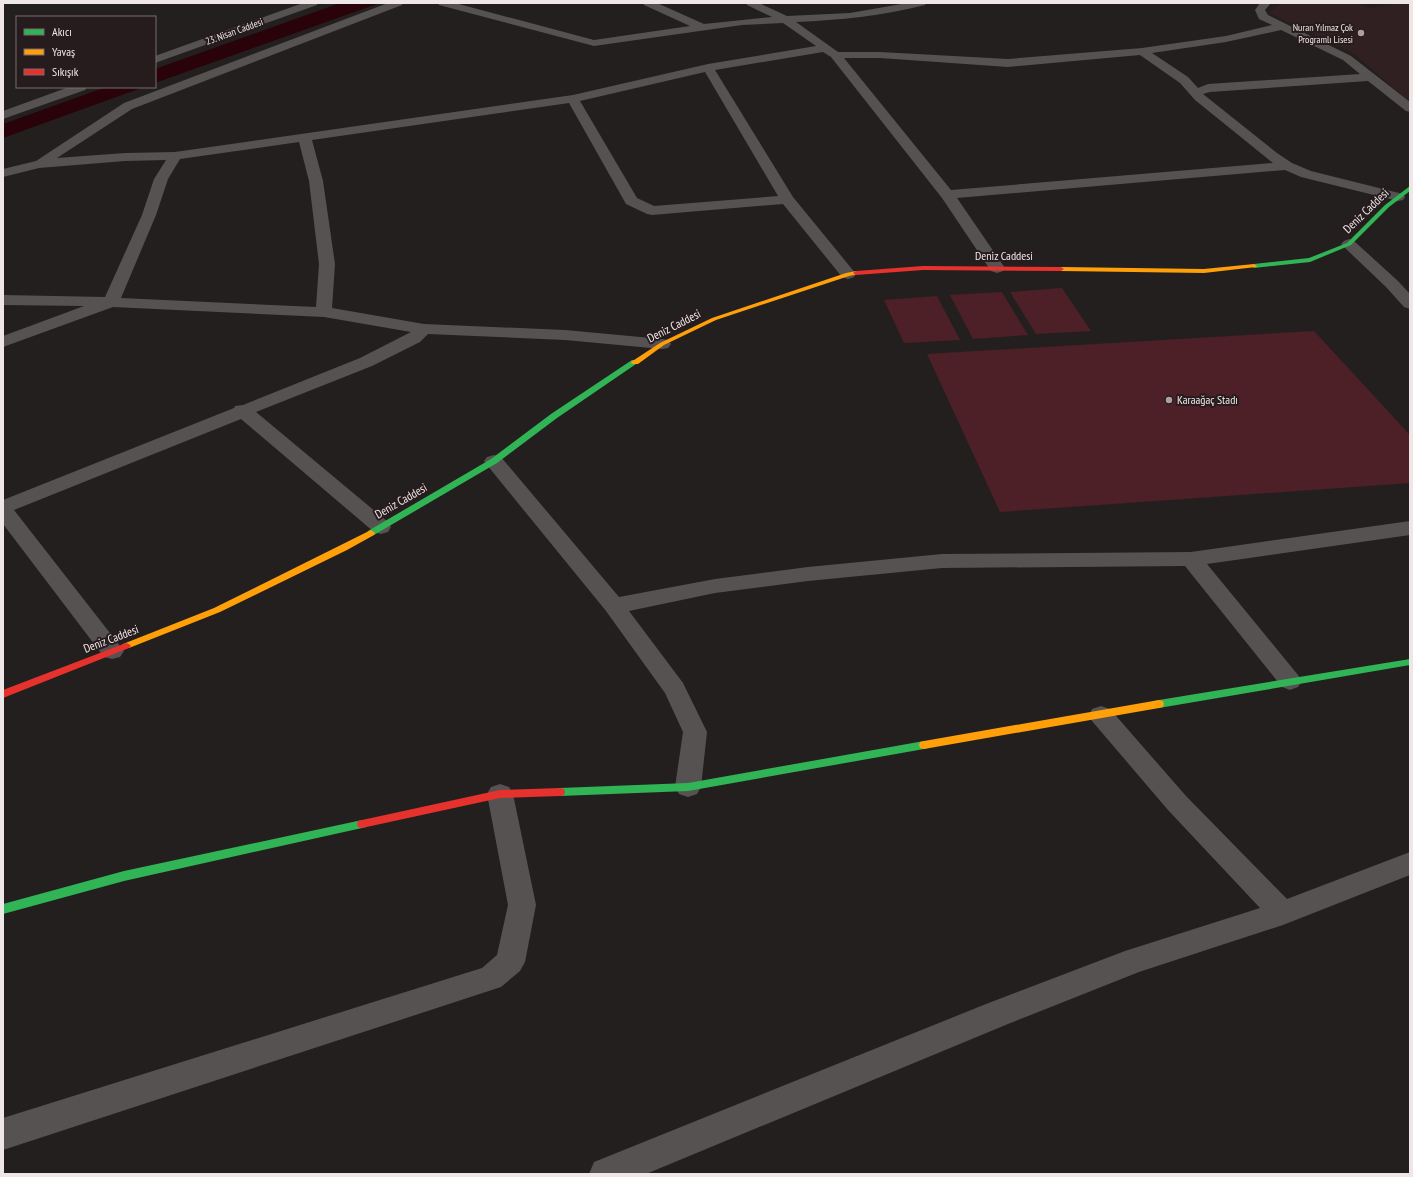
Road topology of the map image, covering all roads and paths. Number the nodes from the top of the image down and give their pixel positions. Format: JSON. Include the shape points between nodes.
{"nodes":[{"id":1,"x":313,"y":3,"type":"edge"},
{"id":2,"x":398,"y":3,"type":"edge"},
{"id":3,"x":443,"y":3,"type":"edge"},
{"id":4,"x":648,"y":3,"type":"edge"},
{"id":5,"x":751,"y":3,"type":"edge"},
{"id":6,"x":921,"y":3,"type":"edge"},
{"id":7,"x":1266,"y":3,"type":"edge"},
{"id":8,"x":786,"y":20,"type":"junction"},
{"id":9,"x":1282,"y":26,"type":"junction"},
{"id":10,"x":703,"y":27,"type":"junction"},
{"id":11,"x":830,"y":51,"type":"junction"},
{"id":12,"x":1142,"y":51,"type":"junction"},
{"id":13,"x":156,"y":60,"type":"edge"},
{"id":14,"x":708,"y":68,"type":"junction"},
{"id":15,"x":1369,"y":77,"type":"junction"},
{"id":16,"x":78,"y":88,"type":"edge"},
{"id":17,"x":1196,"y":93,"type":"junction"},
{"id":18,"x":573,"y":99,"type":"junction"},
{"id":19,"x":1410,"y":108,"type":"edge"},
{"id":20,"x":3,"y":115,"type":"edge"},
{"id":21,"x":305,"y":138,"type":"junction"},
{"id":22,"x":175,"y":156,"type":"junction"},
{"id":23,"x":39,"y":164,"type":"junction"},
{"id":24,"x":1287,"y":166,"type":"junction"},
{"id":25,"x":3,"y":173,"type":"edge"},
{"id":26,"x":1410,"y":188,"type":"edge"},
{"id":27,"x":946,"y":195,"type":"junction"},
{"id":28,"x":1398,"y":197,"type":"junction"},
{"id":29,"x":787,"y":199,"type":"junction"},
{"id":30,"x":1349,"y":244,"type":"junction"},
{"id":31,"x":997,"y":268,"type":"junction"},
{"id":32,"x":848,"y":274,"type":"junction"},
{"id":33,"x":3,"y":300,"type":"edge"},
{"id":34,"x":111,"y":302,"type":"junction"},
{"id":35,"x":1410,"y":304,"type":"edge"},
{"id":36,"x":324,"y":312,"type":"junction"},
{"id":37,"x":424,"y":329,"type":"junction"},
{"id":38,"x":3,"y":342,"type":"edge"},
{"id":39,"x":662,"y":344,"type":"junction"},
{"id":40,"x":242,"y":410,"type":"junction"},
{"id":41,"x":494,"y":461,"type":"junction"},
{"id":42,"x":3,"y":509,"type":"edge"},
{"id":43,"x":381,"y":527,"type":"junction"},
{"id":44,"x":1410,"y":528,"type":"edge"},
{"id":45,"x":1191,"y":559,"type":"junction"},
{"id":46,"x":614,"y":606,"type":"junction"},
{"id":47,"x":112,"y":651,"type":"junction"},
{"id":48,"x":1410,"y":662,"type":"edge"},
{"id":49,"x":1290,"y":681,"type":"junction"},
{"id":50,"x":3,"y":694,"type":"edge"},
{"id":51,"x":1101,"y":715,"type":"junction"},
{"id":52,"x":688,"y":787,"type":"junction"},
{"id":53,"x":500,"y":794,"type":"junction"},
{"id":54,"x":1410,"y":864,"type":"edge"},
{"id":55,"x":3,"y":909,"type":"edge"},
{"id":56,"x":1283,"y":913,"type":"junction"},
{"id":57,"x":3,"y":1134,"type":"edge"},
{"id":58,"x":606,"y":1174,"type":"edge"}],
"edges":[{"from":1,"to":13,"type":"street","name":"23. Nisan Caddesi"},
{"from":2,"to":23,"type":"street","via":[[128,106]]},
{"from":3,"to":10,"type":"street","via":[[594,43]]},
{"from":4,"to":10,"type":"street"},
{"from":5,"to":8,"type":"street"},
{"from":6,"to":8,"type":"street","via":[[850,16]]},
{"from":7,"to":9,"type":"street","via":[[1260,10],[1263,17]]},
{"from":8,"to":10,"type":"street"},
{"from":8,"to":11,"type":"street"},
{"from":9,"to":12,"type":"street","via":[[1226,39]]},
{"from":9,"to":15,"type":"street","via":[[1346,58]]},
{"from":11,"to":12,"type":"street","via":[[1008,63]]},
{"from":11,"to":14,"type":"street"},
{"from":11,"to":27,"type":"street"},
{"from":12,"to":17,"type":"street","via":[[1184,80]]},
{"from":14,"to":18,"type":"street"},
{"from":14,"to":29,"type":"street"},
{"from":15,"to":17,"type":"street","via":[[1208,88]]},
{"from":15,"to":19,"type":"street"},
{"from":16,"to":20,"type":"street"},
{"from":17,"to":24,"type":"street","via":[[1225,119]]},
{"from":18,"to":21,"type":"street"},
{"from":18,"to":29,"type":"street","via":[[632,201],[652,211]]},
{"from":21,"to":22,"type":"street"},
{"from":21,"to":36,"type":"street","via":[[316,181],[328,264]]},
{"from":22,"to":23,"type":"street"},
{"from":22,"to":34,"type":"street","via":[[161,179],[149,215]]},
{"from":23,"to":25,"type":"street"},
{"from":24,"to":27,"type":"street"},
{"from":24,"to":28,"type":"street"},
{"from":26,"to":28,"type":"street","name":"Deniz Caddesi"},
{"from":27,"to":31,"type":"street"},
{"from":28,"to":30,"type":"street","name":"Deniz Caddesi"},
{"from":29,"to":32,"type":"street"},
{"from":30,"to":31,"type":"street","name":"Deniz Caddesi","via":[[1310,260],[1204,270]]},
{"from":30,"to":35,"type":"street"},
{"from":31,"to":32,"type":"street","name":"Deniz Caddesi","via":[[923,268]]},
{"from":32,"to":39,"type":"street","name":"Deniz Caddesi","via":[[714,319]]},
{"from":33,"to":34,"type":"street"},
{"from":34,"to":36,"type":"street"},
{"from":34,"to":38,"type":"street"},
{"from":36,"to":37,"type":"street"},
{"from":37,"to":39,"type":"street","via":[[565,335]]},
{"from":37,"to":40,"type":"street","via":[[414,338],[366,362]]},
{"from":39,"to":41,"type":"street","name":"Deniz Caddesi","via":[[554,416]]},
{"from":40,"to":42,"type":"street"},
{"from":40,"to":43,"type":"street"},
{"from":41,"to":43,"type":"street","name":"Deniz Caddesi"},
{"from":41,"to":46,"type":"street"},
{"from":42,"to":47,"type":"street"},
{"from":43,"to":47,"type":"street","name":"Deniz Caddesi","via":[[218,610]]},
{"from":44,"to":45,"type":"street"},
{"from":45,"to":46,"type":"street","via":[[942,561],[722,585]]},
{"from":45,"to":49,"type":"street"},
{"from":46,"to":52,"type":"street","via":[[675,689],[695,732]]},
{"from":47,"to":50,"type":"street","name":"Deniz Caddesi"},
{"from":48,"to":49,"type":"street"},
{"from":49,"to":51,"type":"street"},
{"from":51,"to":52,"type":"street"},
{"from":51,"to":56,"type":"street","via":[[1176,803]]},
{"from":52,"to":53,"type":"street"},
{"from":53,"to":55,"type":"street","via":[[124,876]]},
{"from":53,"to":57,"type":"street","via":[[522,905],[510,962],[491,978]]},
{"from":54,"to":56,"type":"street"},
{"from":56,"to":58,"type":"street","via":[[1136,960]]}]}
